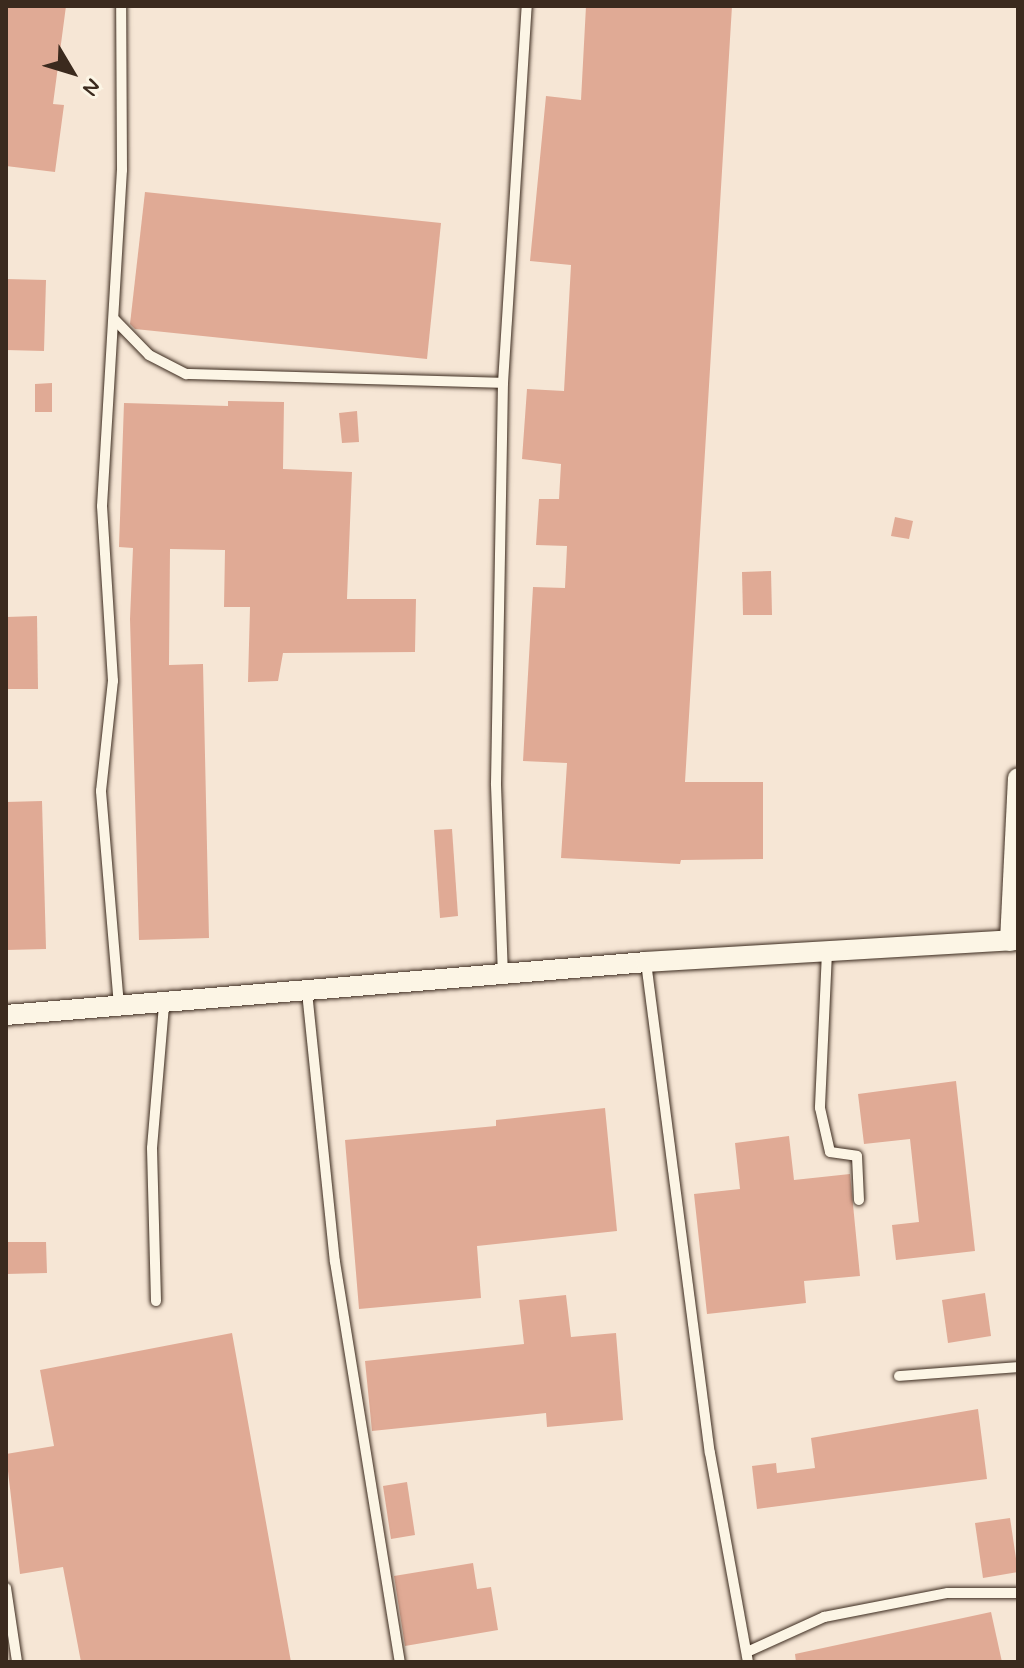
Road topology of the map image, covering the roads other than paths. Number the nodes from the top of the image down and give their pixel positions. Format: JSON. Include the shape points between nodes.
{"nodes":[{"id":1,"x":121,"y":6,"type":"edge"},
{"id":2,"x":527,"y":6,"type":"edge"},
{"id":3,"x":114,"y":319,"type":"junction"},
{"id":4,"x":503,"y":383,"type":"junction"},
{"id":5,"x":1018,"y":778,"type":"edge"},
{"id":6,"x":1014,"y":941,"type":"edge"},
{"id":7,"x":827,"y":952,"type":"junction"},
{"id":8,"x":646,"y":962,"type":"junction"},
{"id":9,"x":504,"y":978,"type":"junction"},
{"id":10,"x":307,"y":992,"type":"junction"},
{"id":11,"x":164,"y":1004,"type":"junction"},
{"id":12,"x":119,"y":1006,"type":"junction"},
{"id":13,"x":6,"y":1015,"type":"edge"},
{"id":14,"x":859,"y":1200,"type":"dead end"},
{"id":15,"x":156,"y":1301,"type":"dead end"},
{"id":16,"x":1018,"y":1367,"type":"edge"},
{"id":17,"x":899,"y":1376,"type":"dead end"},
{"id":18,"x":6,"y":1588,"type":"edge"},
{"id":19,"x":1018,"y":1593,"type":"edge"},
{"id":20,"x":747,"y":1657,"type":"edge"},
{"id":21,"x":17,"y":1662,"type":"edge"},
{"id":22,"x":400,"y":1662,"type":"edge"}],
"edges":[{"from":1,"to":3,"type":"lane","via":[[122,170]]},
{"from":2,"to":4,"type":"lane"},
{"from":3,"to":4,"type":"lane","via":[[149,355],[186,374]]},
{"from":3,"to":12,"type":"lane","via":[[102,506],[113,681],[101,791]]},
{"from":4,"to":9,"type":"lane","via":[[496,783]]},
{"from":5,"to":6,"type":"street"},
{"from":6,"to":7,"type":"street"},
{"from":7,"to":8,"type":"street"},
{"from":7,"to":14,"type":"lane","via":[[820,1108],[830,1152],[857,1156]]},
{"from":8,"to":9,"type":"street"},
{"from":8,"to":20,"type":"lane","via":[[710,1453]]},
{"from":9,"to":10,"type":"street"},
{"from":10,"to":11,"type":"street"},
{"from":10,"to":22,"type":"lane","via":[[335,1262]]},
{"from":11,"to":12,"type":"street"},
{"from":11,"to":15,"type":"lane","via":[[152,1148]]},
{"from":12,"to":13,"type":"street"},
{"from":16,"to":17,"type":"lane"},
{"from":18,"to":21,"type":"lane"},
{"from":19,"to":20,"type":"lane","via":[[948,1593],[824,1617]]}]}
